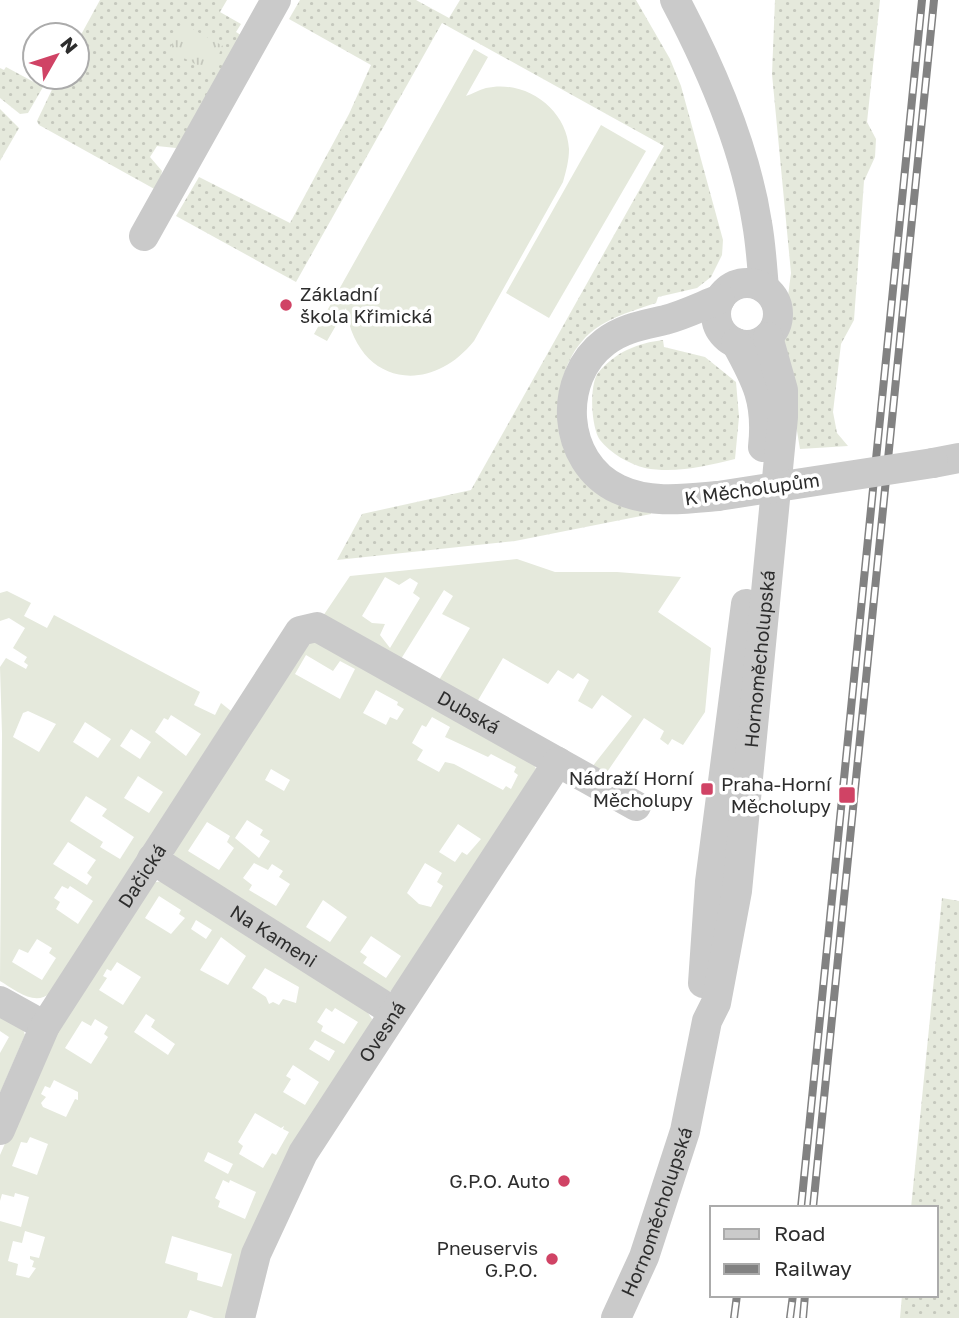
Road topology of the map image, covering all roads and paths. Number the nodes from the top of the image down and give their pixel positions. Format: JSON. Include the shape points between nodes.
{"nodes":[{"id":1,"x":276,"y":0,"type":"edge"},
{"id":2,"x":675,"y":0,"type":"edge"},
{"id":3,"x":144,"y":236,"type":"dead end"},
{"id":4,"x":740,"y":291,"type":"junction"},
{"id":5,"x":666,"y":320,"type":"junction"},
{"id":6,"x":728,"y":337,"type":"junction"},
{"id":7,"x":768,"y":337,"type":"junction"},
{"id":8,"x":946,"y":460,"type":"edge"},
{"id":9,"x":300,"y":631,"type":"joint"},
{"id":10,"x":558,"y":761,"type":"junction"},
{"id":11,"x":636,"y":806,"type":"dead end"},
{"id":12,"x":152,"y":859,"type":"junction"},
{"id":13,"x":0,"y":1001,"type":"edge"},
{"id":14,"x":394,"y":1012,"type":"junction"},
{"id":15,"x":707,"y":1021,"type":"junction"},
{"id":16,"x":45,"y":1026,"type":"junction"},
{"id":17,"x":0,"y":1130,"type":"edge"},
{"id":18,"x":240,"y":1318,"type":"edge"},
{"id":19,"x":615,"y":1318,"type":"edge"}],
"edges":[{"from":1,"to":3,"type":"street"},
{"from":2,"to":4,"type":"street","name":"Hornoměcholupská","via":[[711,73],[757,222]]},
{"from":4,"to":5,"type":"street","name":"K Měcholupům"},
{"from":4,"to":6,"type":"street","name":"Hornoměcholupská","via":[[716,315]]},
{"from":4,"to":7,"type":"street","name":"Hornoměcholupská","via":[[775,301],[777,323]]},
{"from":5,"to":6,"type":"street","name":"K Měcholupům"},
{"from":5,"to":8,"type":"street","name":"K Měcholupům","bridge":true,"via":[[625,331],[593,354],[573,388],[575,436],[586,460],[616,488],[670,500],[718,496]]},
{"from":6,"to":7,"type":"street","via":[[752,344]]},
{"from":6,"to":15,"type":"street","name":"Hornoměcholupská","via":[[759,386],[765,429],[710,882],[702,999]]},
{"from":7,"to":15,"type":"street","name":"Hornoměcholupská","via":[[783,390],[775,529],[737,891],[716,1003]]},
{"from":9,"to":10,"type":"street","name":"Dubská","via":[[317,627]]},
{"from":9,"to":12,"type":"street","name":"Dačická"},
{"from":10,"to":11,"type":"street","name":"Dubská"},
{"from":10,"to":14,"type":"street","name":"Ovesná"},
{"from":12,"to":14,"type":"street","name":"Na Kameni"},
{"from":12,"to":16,"type":"street","name":"Dačická"},
{"from":13,"to":16,"type":"street"},
{"from":14,"to":18,"type":"street","name":"Ovesná","via":[[303,1153],[256,1254]]},
{"from":15,"to":19,"type":"street","name":"Hornoměcholupská","via":[[698,1077],[668,1189],[644,1257]]},
{"from":16,"to":17,"type":"street","name":"Dačická"}]}
